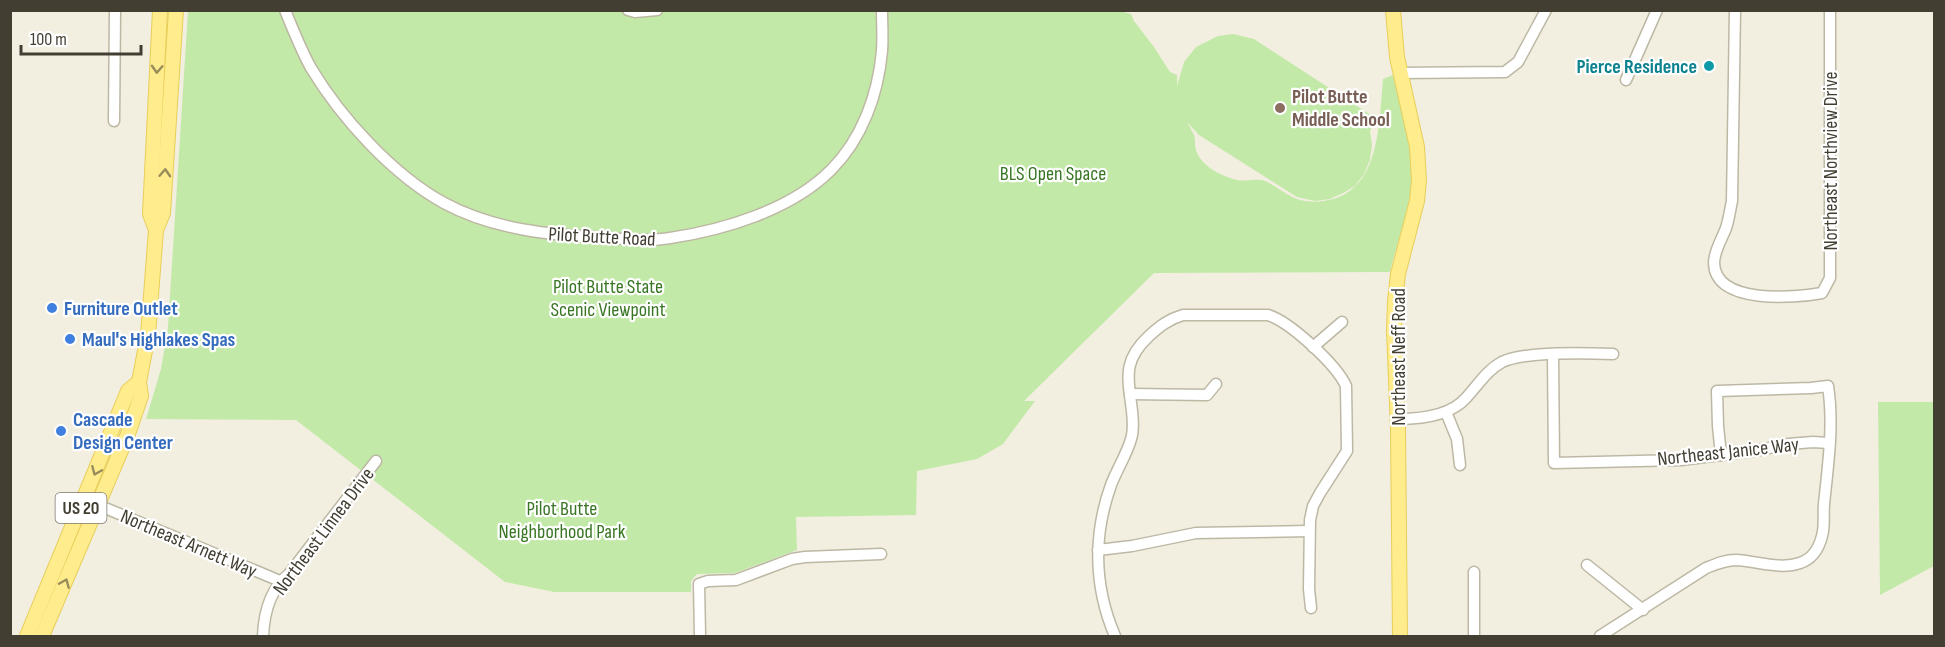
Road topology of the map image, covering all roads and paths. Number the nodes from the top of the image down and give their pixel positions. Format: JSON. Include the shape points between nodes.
{"nodes":[{"id":1,"x":115,"y":10,"type":"edge"},
{"id":2,"x":160,"y":10,"type":"edge"},
{"id":3,"x":176,"y":10,"type":"edge"},
{"id":4,"x":285,"y":10,"type":"edge"},
{"id":5,"x":628,"y":10,"type":"edge"},
{"id":6,"x":657,"y":10,"type":"edge"},
{"id":7,"x":882,"y":10,"type":"edge"},
{"id":8,"x":1393,"y":10,"type":"edge"},
{"id":9,"x":1546,"y":10,"type":"edge"},
{"id":10,"x":1657,"y":10,"type":"edge"},
{"id":11,"x":1735,"y":10,"type":"edge"},
{"id":12,"x":1830,"y":10,"type":"edge"},
{"id":13,"x":1400,"y":73,"type":"junction"},
{"id":14,"x":1626,"y":80,"type":"dead end"},
{"id":15,"x":114,"y":121,"type":"dead end"},
{"id":16,"x":156,"y":230,"type":"junction"},
{"id":17,"x":1342,"y":322,"type":"dead end"},
{"id":18,"x":1313,"y":347,"type":"junction"},
{"id":19,"x":1612,"y":354,"type":"dead end"},
{"id":20,"x":1553,"y":355,"type":"junction"},
{"id":21,"x":139,"y":382,"type":"junction"},
{"id":22,"x":1216,"y":384,"type":"dead end"},
{"id":23,"x":1130,"y":394,"type":"junction"},
{"id":24,"x":1446,"y":412,"type":"junction"},
{"id":25,"x":1398,"y":419,"type":"junction"},
{"id":26,"x":1829,"y":443,"type":"junction"},
{"id":27,"x":1721,"y":455,"type":"junction"},
{"id":28,"x":376,"y":461,"type":"dead end"},
{"id":29,"x":1460,"y":465,"type":"dead end"},
{"id":30,"x":98,"y":505,"type":"junction"},
{"id":31,"x":1309,"y":531,"type":"junction"},
{"id":32,"x":1098,"y":550,"type":"junction"},
{"id":33,"x":881,"y":554,"type":"dead end"},
{"id":34,"x":1587,"y":565,"type":"dead end"},
{"id":35,"x":1474,"y":572,"type":"dead end"},
{"id":36,"x":280,"y":581,"type":"junction"},
{"id":37,"x":1311,"y":608,"type":"dead end"},
{"id":38,"x":1643,"y":610,"type":"junction"},
{"id":39,"x":27,"y":636,"type":"edge"},
{"id":40,"x":42,"y":636,"type":"edge"},
{"id":41,"x":263,"y":636,"type":"edge"},
{"id":42,"x":700,"y":636,"type":"edge"},
{"id":43,"x":1115,"y":636,"type":"edge"},
{"id":44,"x":1400,"y":636,"type":"edge"},
{"id":45,"x":1474,"y":636,"type":"edge"},
{"id":46,"x":1600,"y":636,"type":"edge"}],
"edges":[{"from":1,"to":15,"type":"street"},
{"from":2,"to":16,"type":"main road","number":"US 20","one_way":true,"via":[[150,214]]},
{"from":16,"to":3,"type":"main road","number":"US 20","one_way":true,"via":[[163,213]]},
{"from":4,"to":7,"type":"street","name":"Pilot Butte Road","via":[[311,68],[338,106],[403,175],[443,203],[481,219],[524,230],[640,240],[669,238],[770,211],[803,193],[831,170],[866,119],[882,50]]},
{"from":5,"to":6,"type":"street"},
{"from":8,"to":13,"type":"main road","name":"Northeast Neff Road"},
{"from":9,"to":13,"type":"street","via":[[1518,62],[1505,72]]},
{"from":10,"to":14,"type":"street"},
{"from":11,"to":12,"type":"street","name":"Northeast Northview Drive","via":[[1732,201],[1716,253],[1716,274],[1730,288],[1746,295],[1806,296],[1822,293],[1830,278]]},
{"from":13,"to":25,"type":"main road","name":"Northeast Neff Road","via":[[1417,147],[1419,180],[1395,301]]},
{"from":16,"to":21,"type":"main road","number":"US 20","via":[[148,335]]},
{"from":17,"to":18,"type":"street"},
{"from":18,"to":23,"type":"street","via":[[1278,318],[1268,315],[1172,318],[1139,345],[1131,358]]},
{"from":18,"to":31,"type":"street","via":[[1346,386],[1347,451],[1313,506]]},
{"from":19,"to":20,"type":"street"},
{"from":20,"to":24,"type":"street","via":[[1515,357],[1500,363],[1465,400]]},
{"from":20,"to":27,"type":"street","name":"Northeast Janice Way","via":[[1554,463],[1681,460]]},
{"from":21,"to":30,"type":"main road","number":"US 20","via":[[141,396]]},
{"from":21,"to":39,"type":"main road","number":"US 20","one_way":true,"via":[[128,391]]},
{"from":22,"to":23,"type":"street","via":[[1207,395]]},
{"from":23,"to":32,"type":"street","via":[[1132,437],[1104,508]]},
{"from":24,"to":25,"type":"street"},
{"from":24,"to":29,"type":"street","via":[[1457,439]]},
{"from":25,"to":44,"type":"main road","name":"Northeast Neff Road"},
{"from":26,"to":27,"type":"street","name":"Northeast Janice Way","via":[[1788,444]]},
{"from":26,"to":27,"type":"street","via":[[1828,386],[1717,391]]},
{"from":26,"to":38,"type":"street","via":[[1823,536],[1815,554],[1801,563],[1782,565],[1719,562]]},
{"from":28,"to":36,"type":"street","name":"Northeast Linnea Drive"},
{"from":30,"to":36,"type":"street","name":"Northeast Arnett Way"},
{"from":40,"to":30,"type":"main road","number":"US 20","one_way":true},
{"from":31,"to":32,"type":"street","via":[[1196,533]]},
{"from":31,"to":37,"type":"street"},
{"from":32,"to":43,"type":"street","via":[[1106,615]]},
{"from":33,"to":42,"type":"street","via":[[805,556],[736,580],[708,580],[699,584]]},
{"from":34,"to":38,"type":"street"},
{"from":35,"to":45,"type":"street"},
{"from":36,"to":41,"type":"street","name":"Northeast Linnea Drive","via":[[269,603]]},
{"from":38,"to":46,"type":"street"}]}
